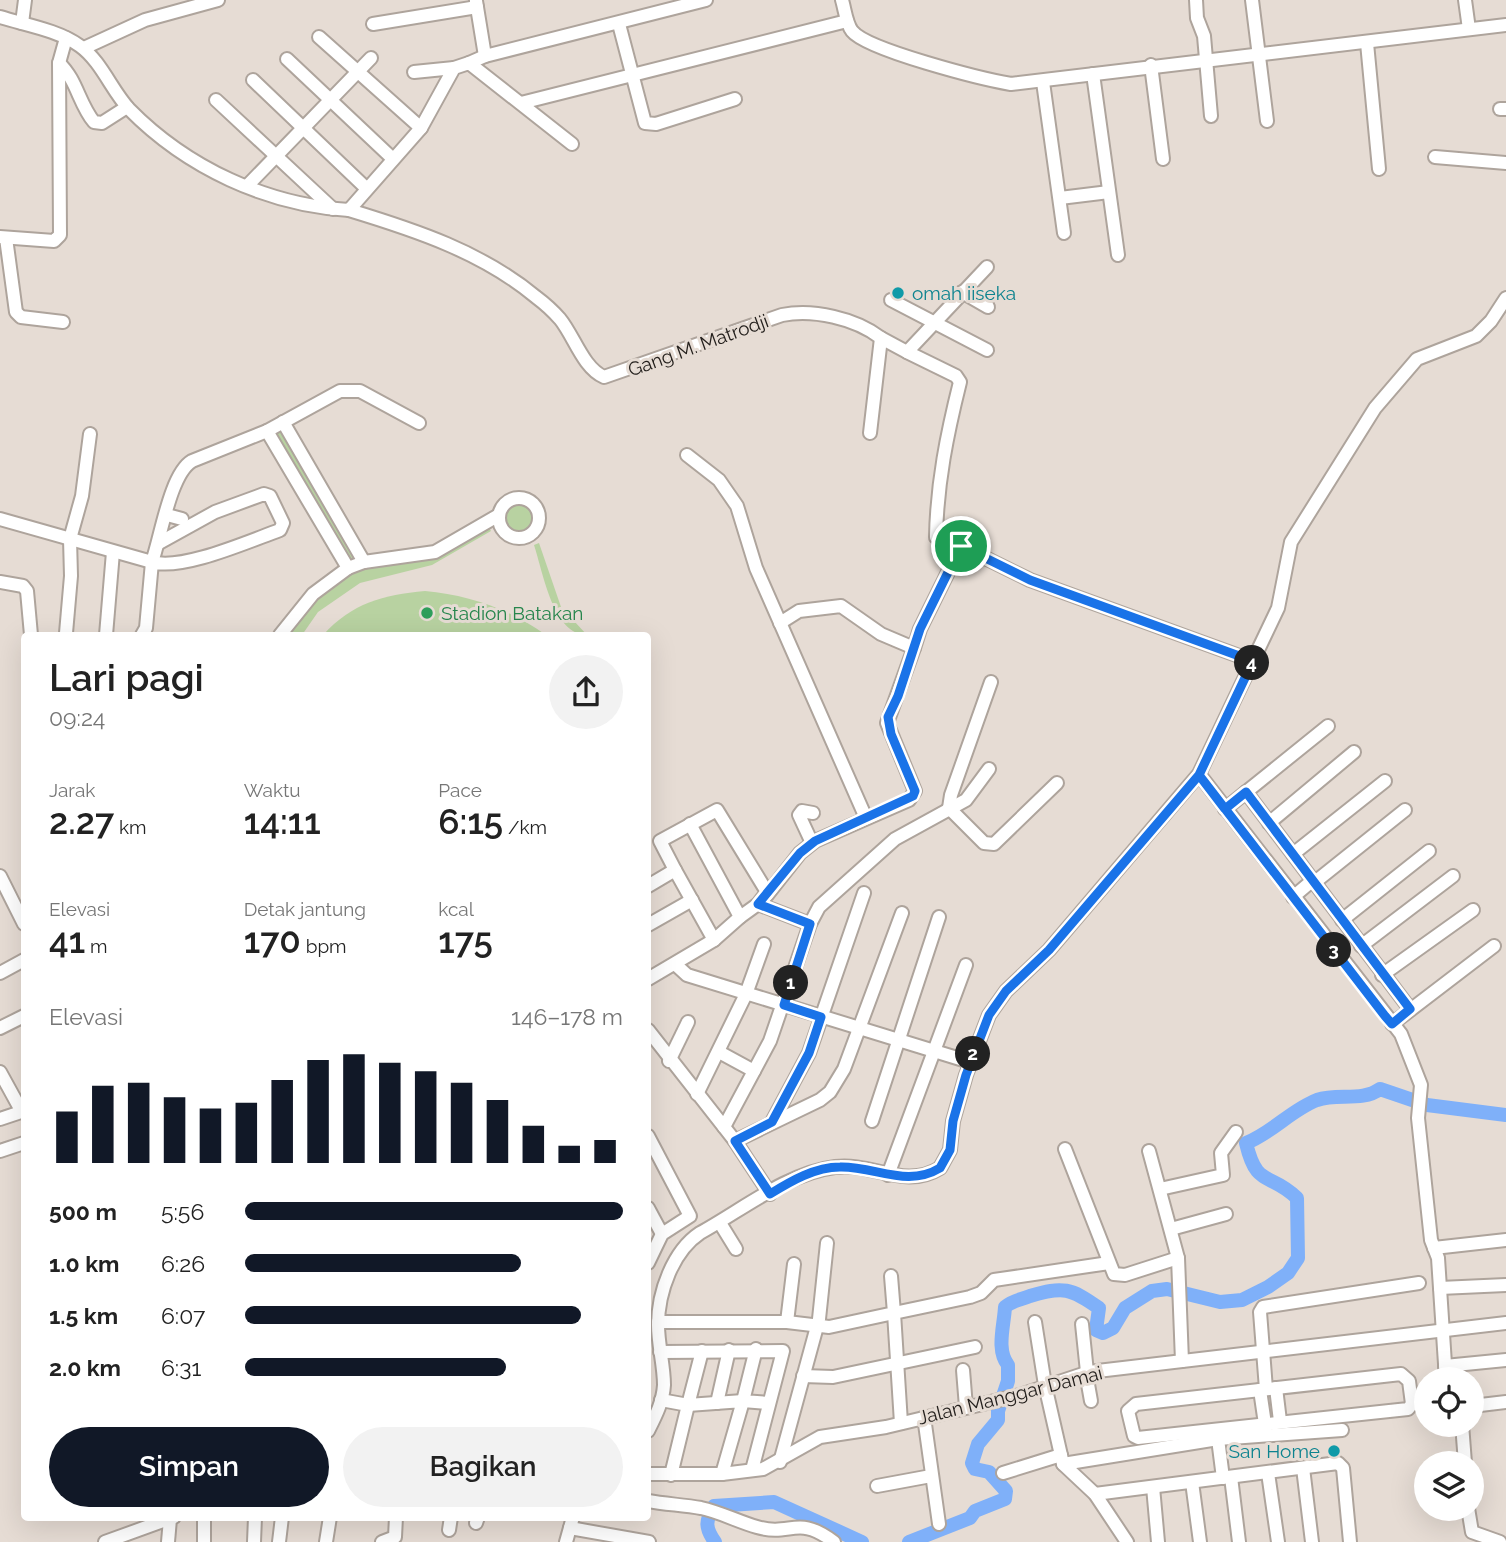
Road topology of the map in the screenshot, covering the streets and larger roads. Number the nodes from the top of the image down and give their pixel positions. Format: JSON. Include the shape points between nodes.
{"nodes":[{"id":1,"x":25,"y":0,"type":"edge"},
{"id":2,"x":218,"y":0,"type":"edge"},
{"id":3,"x":706,"y":0,"type":"edge"},
{"id":4,"x":842,"y":0,"type":"edge"},
{"id":5,"x":1196,"y":0,"type":"edge"},
{"id":6,"x":1252,"y":0,"type":"edge"},
{"id":7,"x":1465,"y":0,"type":"edge"},
{"id":8,"x":479,"y":2,"type":"edge"},
{"id":9,"x":0,"y":16,"type":"edge"},
{"id":10,"x":847,"y":21,"type":"junction"},
{"id":11,"x":22,"y":23,"type":"junction"},
{"id":12,"x":373,"y":24,"type":"dead end"},
{"id":13,"x":619,"y":24,"type":"junction"},
{"id":14,"x":1506,"y":25,"type":"edge"},
{"id":15,"x":1469,"y":29,"type":"junction"},
{"id":16,"x":319,"y":37,"type":"dead end"},
{"id":17,"x":66,"y":38,"type":"junction"},
{"id":18,"x":1367,"y":43,"type":"junction"},
{"id":19,"x":84,"y":48,"type":"junction"},
{"id":20,"x":1258,"y":53,"type":"junction"},
{"id":21,"x":485,"y":56,"type":"junction"},
{"id":22,"x":371,"y":58,"type":"dead end"},
{"id":23,"x":287,"y":59,"type":"dead end"},
{"id":24,"x":1206,"y":59,"type":"junction"},
{"id":25,"x":59,"y":63,"type":"junction"},
{"id":26,"x":469,"y":63,"type":"junction"},
{"id":27,"x":1152,"y":65,"type":"junction"},
{"id":28,"x":454,"y":68,"type":"junction"},
{"id":29,"x":355,"y":72,"type":"junction"},
{"id":30,"x":414,"y":72,"type":"dead end"},
{"id":31,"x":1093,"y":74,"type":"junction"},
{"id":32,"x":632,"y":76,"type":"junction"},
{"id":33,"x":253,"y":80,"type":"dead end"},
{"id":34,"x":1043,"y":82,"type":"junction"},
{"id":35,"x":734,"y":99,"type":"dead end"},
{"id":36,"x":216,"y":100,"type":"dead end"},
{"id":37,"x":329,"y":100,"type":"junction"},
{"id":38,"x":521,"y":103,"type":"junction"},
{"id":39,"x":127,"y":107,"type":"junction"},
{"id":40,"x":1211,"y":116,"type":"dead end"},
{"id":41,"x":1267,"y":121,"type":"dead end"},
{"id":42,"x":302,"y":127,"type":"junction"},
{"id":43,"x":421,"y":128,"type":"junction"},
{"id":44,"x":572,"y":144,"type":"dead end"},
{"id":45,"x":276,"y":156,"type":"junction"},
{"id":46,"x":1435,"y":157,"type":"dead end"},
{"id":47,"x":393,"y":159,"type":"junction"},
{"id":48,"x":1163,"y":159,"type":"dead end"},
{"id":49,"x":1506,"y":163,"type":"edge"},
{"id":50,"x":1379,"y":169,"type":"dead end"},
{"id":51,"x":247,"y":187,"type":"junction"},
{"id":52,"x":366,"y":188,"type":"junction"},
{"id":53,"x":1109,"y":192,"type":"junction"},
{"id":54,"x":1060,"y":198,"type":"junction"},
{"id":55,"x":333,"y":209,"type":"junction"},
{"id":56,"x":349,"y":210,"type":"junction"},
{"id":57,"x":1064,"y":233,"type":"dead end"},
{"id":58,"x":3,"y":237,"type":"edge"},
{"id":59,"x":1118,"y":255,"type":"dead end"},
{"id":60,"x":987,"y":267,"type":"dead end"},
{"id":61,"x":962,"y":292,"type":"junction"},
{"id":62,"x":1506,"y":298,"type":"edge"},
{"id":63,"x":891,"y":300,"type":"dead end"},
{"id":64,"x":988,"y":307,"type":"dead end"},
{"id":65,"x":934,"y":320,"type":"junction"},
{"id":66,"x":63,"y":322,"type":"dead end"},
{"id":67,"x":881,"y":338,"type":"junction"},
{"id":68,"x":986,"y":350,"type":"dead end"},
{"id":69,"x":907,"y":352,"type":"junction"},
{"id":70,"x":283,"y":422,"type":"junction"},
{"id":71,"x":419,"y":423,"type":"dead end"},
{"id":72,"x":267,"y":431,"type":"junction"},
{"id":73,"x":870,"y":433,"type":"dead end"},
{"id":74,"x":90,"y":434,"type":"dead end"},
{"id":75,"x":687,"y":455,"type":"dead end"},
{"id":76,"x":167,"y":515,"type":"junction"},
{"id":77,"x":499,"y":515,"type":"dead end"},
{"id":78,"x":0,"y":519,"type":"edge"},
{"id":79,"x":182,"y":519,"type":"dead end"},
{"id":80,"x":70,"y":539,"type":"junction"},
{"id":81,"x":159,"y":543,"type":"junction"},
{"id":82,"x":961,"y":546,"type":"junction"},
{"id":83,"x":113,"y":552,"type":"junction"},
{"id":84,"x":152,"y":562,"type":"junction"},
{"id":85,"x":365,"y":562,"type":"junction"},
{"id":86,"x":348,"y":568,"type":"junction"},
{"id":87,"x":0,"y":582,"type":"edge"},
{"id":88,"x":780,"y":623,"type":"junction"},
{"id":89,"x":31,"y":632,"type":"edge"},
{"id":90,"x":66,"y":632,"type":"edge"},
{"id":91,"x":106,"y":632,"type":"edge"},
{"id":92,"x":143,"y":632,"type":"edge"},
{"id":93,"x":282,"y":632,"type":"edge"},
{"id":94,"x":914,"y":649,"type":"junction"},
{"id":95,"x":1253,"y":661,"type":"junction"},
{"id":96,"x":991,"y":682,"type":"dead end"},
{"id":97,"x":1328,"y":726,"type":"dead end"},
{"id":98,"x":1353,"y":752,"type":"dead end"},
{"id":99,"x":989,"y":769,"type":"dead end"},
{"id":100,"x":1199,"y":775,"type":"junction"},
{"id":101,"x":1385,"y":781,"type":"dead end"},
{"id":102,"x":1057,"y":783,"type":"dead end"},
{"id":103,"x":1246,"y":792,"type":"junction"},
{"id":104,"x":950,"y":808,"type":"junction"},
{"id":105,"x":1225,"y":809,"type":"junction"},
{"id":106,"x":1405,"y":810,"type":"dead end"},
{"id":107,"x":813,"y":813,"type":"dead end"},
{"id":108,"x":866,"y":818,"type":"junction"},
{"id":109,"x":1269,"y":823,"type":"junction"},
{"id":110,"x":690,"y":824,"type":"junction"},
{"id":111,"x":660,"y":841,"type":"junction"},
{"id":112,"x":812,"y":843,"type":"junction"},
{"id":113,"x":651,"y":846,"type":"edge"},
{"id":114,"x":1429,"y":851,"type":"dead end"},
{"id":115,"x":1293,"y":854,"type":"junction"},
{"id":116,"x":675,"y":870,"type":"junction"},
{"id":117,"x":0,"y":876,"type":"edge"},
{"id":118,"x":1453,"y":876,"type":"dead end"},
{"id":119,"x":1314,"y":881,"type":"junction"},
{"id":120,"x":651,"y":884,"type":"edge"},
{"id":121,"x":864,"y":893,"type":"dead end"},
{"id":122,"x":1293,"y":897,"type":"junction"},
{"id":123,"x":762,"y":899,"type":"junction"},
{"id":124,"x":692,"y":900,"type":"junction"},
{"id":125,"x":1473,"y":910,"type":"dead end"},
{"id":126,"x":902,"y":912,"type":"dead end"},
{"id":127,"x":740,"y":917,"type":"junction"},
{"id":128,"x":939,"y":917,"type":"dead end"},
{"id":129,"x":21,"y":918,"type":"edge"},
{"id":130,"x":1342,"y":920,"type":"junction"},
{"id":131,"x":651,"y":923,"type":"edge"},
{"id":132,"x":810,"y":924,"type":"junction"},
{"id":133,"x":714,"y":940,"type":"junction"},
{"id":134,"x":764,"y":944,"type":"dead end"},
{"id":135,"x":1360,"y":946,"type":"junction"},
{"id":136,"x":1494,"y":946,"type":"dead end"},
{"id":137,"x":21,"y":962,"type":"edge"},
{"id":138,"x":966,"y":965,"type":"dead end"},
{"id":139,"x":681,"y":970,"type":"junction"},
{"id":140,"x":0,"y":974,"type":"edge"},
{"id":141,"x":1382,"y":975,"type":"junction"},
{"id":142,"x":651,"y":978,"type":"edge"},
{"id":143,"x":746,"y":994,"type":"junction"},
{"id":144,"x":784,"y":1005,"type":"junction"},
{"id":145,"x":1410,"y":1009,"type":"junction"},
{"id":146,"x":821,"y":1017,"type":"junction"},
{"id":147,"x":21,"y":1018,"type":"edge"},
{"id":148,"x":688,"y":1021,"type":"dead end"},
{"id":149,"x":1392,"y":1024,"type":"junction"},
{"id":150,"x":0,"y":1028,"type":"edge"},
{"id":151,"x":859,"y":1030,"type":"junction"},
{"id":152,"x":651,"y":1034,"type":"edge"},
{"id":153,"x":899,"y":1041,"type":"junction"},
{"id":154,"x":719,"y":1052,"type":"junction"},
{"id":155,"x":934,"y":1052,"type":"junction"},
{"id":156,"x":669,"y":1061,"type":"junction"},
{"id":157,"x":970,"y":1062,"type":"junction"},
{"id":158,"x":754,"y":1071,"type":"junction"},
{"id":159,"x":0,"y":1072,"type":"edge"},
{"id":160,"x":697,"y":1094,"type":"junction"},
{"id":161,"x":21,"y":1108,"type":"edge"},
{"id":162,"x":21,"y":1112,"type":"edge"},
{"id":163,"x":0,"y":1119,"type":"edge"},
{"id":164,"x":872,"y":1121,"type":"dead end"},
{"id":165,"x":772,"y":1122,"type":"junction"},
{"id":166,"x":724,"y":1127,"type":"junction"},
{"id":167,"x":1236,"y":1132,"type":"dead end"},
{"id":168,"x":735,"y":1141,"type":"junction"},
{"id":169,"x":651,"y":1142,"type":"edge"},
{"id":170,"x":21,"y":1144,"type":"edge"},
{"id":171,"x":1065,"y":1149,"type":"dead end"},
{"id":172,"x":0,"y":1151,"type":"edge"},
{"id":173,"x":1149,"y":1151,"type":"dead end"},
{"id":174,"x":888,"y":1175,"type":"junction"},
{"id":175,"x":1160,"y":1189,"type":"junction"},
{"id":176,"x":770,"y":1194,"type":"junction"},
{"id":177,"x":651,"y":1214,"type":"edge"},
{"id":178,"x":1226,"y":1214,"type":"dead end"},
{"id":179,"x":720,"y":1223,"type":"junction"},
{"id":180,"x":1171,"y":1229,"type":"junction"},
{"id":181,"x":662,"y":1234,"type":"junction"},
{"id":182,"x":1506,"y":1240,"type":"edge"},
{"id":183,"x":827,"y":1243,"type":"dead end"},
{"id":184,"x":1434,"y":1248,"type":"junction"},
{"id":185,"x":736,"y":1249,"type":"dead end"},
{"id":186,"x":651,"y":1257,"type":"edge"},
{"id":187,"x":1109,"y":1263,"type":"junction"},
{"id":188,"x":794,"y":1264,"type":"dead end"},
{"id":189,"x":1178,"y":1264,"type":"junction"},
{"id":190,"x":891,"y":1276,"type":"dead end"},
{"id":191,"x":1419,"y":1283,"type":"dead end"},
{"id":192,"x":1506,"y":1285,"type":"edge"},
{"id":193,"x":1440,"y":1288,"type":"junction"},
{"id":194,"x":894,"y":1313,"type":"junction"},
{"id":195,"x":658,"y":1322,"type":"junction"},
{"id":196,"x":787,"y":1322,"type":"junction"},
{"id":197,"x":1035,"y":1322,"type":"dead end"},
{"id":198,"x":1506,"y":1323,"type":"edge"},
{"id":199,"x":1082,"y":1324,"type":"dead end"},
{"id":200,"x":817,"y":1326,"type":"junction"},
{"id":201,"x":1442,"y":1329,"type":"junction"},
{"id":202,"x":975,"y":1347,"type":"dead end"},
{"id":203,"x":756,"y":1349,"type":"junction"},
{"id":204,"x":730,"y":1350,"type":"junction"},
{"id":205,"x":1264,"y":1350,"type":"junction"},
{"id":206,"x":702,"y":1351,"type":"junction"},
{"id":207,"x":660,"y":1352,"type":"junction"},
{"id":208,"x":1506,"y":1360,"type":"edge"},
{"id":209,"x":1182,"y":1361,"type":"junction"},
{"id":210,"x":897,"y":1364,"type":"junction"},
{"id":211,"x":1445,"y":1367,"type":"edge"},
{"id":212,"x":1474,"y":1367,"type":"edge"},
{"id":213,"x":963,"y":1370,"type":"dead end"},
{"id":214,"x":1087,"y":1373,"type":"junction"},
{"id":215,"x":803,"y":1376,"type":"junction"},
{"id":216,"x":1045,"y":1385,"type":"junction"},
{"id":217,"x":1267,"y":1389,"type":"junction"},
{"id":218,"x":662,"y":1400,"type":"junction"},
{"id":219,"x":743,"y":1401,"type":"junction"},
{"id":220,"x":1091,"y":1401,"type":"dead end"},
{"id":221,"x":1506,"y":1402,"type":"edge"},
{"id":222,"x":717,"y":1403,"type":"junction"},
{"id":223,"x":769,"y":1403,"type":"junction"},
{"id":224,"x":688,"y":1405,"type":"junction"},
{"id":225,"x":1484,"y":1405,"type":"edge"},
{"id":226,"x":966,"y":1407,"type":"junction"},
{"id":227,"x":924,"y":1417,"type":"junction"},
{"id":228,"x":1280,"y":1421,"type":"junction"},
{"id":229,"x":901,"y":1423,"type":"junction"},
{"id":230,"x":1265,"y":1424,"type":"junction"},
{"id":231,"x":651,"y":1425,"type":"edge"},
{"id":232,"x":1342,"y":1430,"type":"dead end"},
{"id":233,"x":1218,"y":1439,"type":"junction"},
{"id":234,"x":1062,"y":1459,"type":"junction"},
{"id":235,"x":780,"y":1462,"type":"junction"},
{"id":236,"x":1303,"y":1468,"type":"junction"},
{"id":237,"x":752,"y":1470,"type":"junction"},
{"id":238,"x":1003,"y":1473,"type":"dead end"},
{"id":239,"x":1268,"y":1473,"type":"junction"},
{"id":240,"x":651,"y":1474,"type":"edge"},
{"id":241,"x":722,"y":1474,"type":"junction"},
{"id":242,"x":671,"y":1475,"type":"junction"},
{"id":243,"x":931,"y":1476,"type":"junction"},
{"id":244,"x":1227,"y":1478,"type":"junction"},
{"id":245,"x":1192,"y":1482,"type":"junction"},
{"id":246,"x":877,"y":1486,"type":"dead end"},
{"id":247,"x":1153,"y":1487,"type":"junction"},
{"id":248,"x":1095,"y":1494,"type":"junction"},
{"id":249,"x":651,"y":1501,"type":"edge"},
{"id":250,"x":164,"y":1521,"type":"edge"},
{"id":251,"x":172,"y":1521,"type":"edge"},
{"id":252,"x":204,"y":1521,"type":"edge"},
{"id":253,"x":255,"y":1521,"type":"edge"},
{"id":254,"x":282,"y":1521,"type":"edge"},
{"id":255,"x":329,"y":1521,"type":"edge"},
{"id":256,"x":396,"y":1521,"type":"edge"},
{"id":257,"x":1470,"y":1521,"type":"edge"},
{"id":258,"x":571,"y":1523,"type":"edge"},
{"id":259,"x":939,"y":1524,"type":"dead end"},
{"id":260,"x":105,"y":1542,"type":"edge"},
{"id":261,"x":168,"y":1542,"type":"edge"},
{"id":262,"x":204,"y":1542,"type":"edge"},
{"id":263,"x":254,"y":1542,"type":"edge"},
{"id":264,"x":279,"y":1542,"type":"edge"},
{"id":265,"x":326,"y":1542,"type":"edge"},
{"id":266,"x":382,"y":1542,"type":"edge"},
{"id":267,"x":566,"y":1542,"type":"edge"},
{"id":268,"x":649,"y":1542,"type":"edge"},
{"id":269,"x":834,"y":1542,"type":"edge"},
{"id":270,"x":1127,"y":1542,"type":"edge"},
{"id":271,"x":1158,"y":1542,"type":"edge"},
{"id":272,"x":1200,"y":1542,"type":"edge"},
{"id":273,"x":1239,"y":1542,"type":"edge"},
{"id":274,"x":1278,"y":1542,"type":"edge"},
{"id":275,"x":1312,"y":1542,"type":"edge"},
{"id":276,"x":1350,"y":1542,"type":"edge"},
{"id":277,"x":1500,"y":1542,"type":"edge"}],
"edges":[{"from":1,"to":11,"type":"street"},
{"from":2,"to":19,"type":"street","via":[[145,20]]},
{"from":3,"to":13,"type":"street"},
{"from":4,"to":10,"type":"street"},
{"from":5,"to":24,"type":"street"},
{"from":6,"to":20,"type":"street"},
{"from":7,"to":15,"type":"street"},
{"from":8,"to":12,"type":"street"},
{"from":8,"to":21,"type":"street"},
{"from":9,"to":11,"type":"street"},
{"from":10,"to":32,"type":"street"},
{"from":10,"to":34,"type":"street","via":[[867,43],[945,69],[1011,84]]},
{"from":11,"to":17,"type":"street"},
{"from":13,"to":21,"type":"street"},
{"from":13,"to":32,"type":"street"},
{"from":14,"to":15,"type":"street"},
{"from":15,"to":18,"type":"street"},
{"from":16,"to":29,"type":"street"},
{"from":17,"to":19,"type":"street"},
{"from":17,"to":25,"type":"street"},
{"from":18,"to":20,"type":"street"},
{"from":18,"to":50,"type":"street"},
{"from":19,"to":39,"type":"street"},
{"from":20,"to":24,"type":"street"},
{"from":20,"to":41,"type":"street"},
{"from":21,"to":26,"type":"street"},
{"from":22,"to":29,"type":"street"},
{"from":23,"to":37,"type":"street"},
{"from":24,"to":27,"type":"street"},
{"from":24,"to":40,"type":"street"},
{"from":25,"to":39,"type":"street","via":[[94,122],[102,123]]},
{"from":25,"to":58,"type":"street","via":[[60,235],[54,241]]},
{"from":26,"to":28,"type":"street"},
{"from":26,"to":38,"type":"street"},
{"from":27,"to":31,"type":"street"},
{"from":27,"to":48,"type":"street"},
{"from":28,"to":30,"type":"street"},
{"from":28,"to":43,"type":"street"},
{"from":29,"to":37,"type":"street"},
{"from":29,"to":43,"type":"street"},
{"from":31,"to":34,"type":"street"},
{"from":31,"to":53,"type":"street"},
{"from":32,"to":35,"type":"street","via":[[642,116],[650,125]]},
{"from":32,"to":38,"type":"street"},
{"from":33,"to":42,"type":"street"},
{"from":34,"to":54,"type":"street"},
{"from":36,"to":45,"type":"street"},
{"from":37,"to":42,"type":"street"},
{"from":37,"to":47,"type":"street"},
{"from":38,"to":44,"type":"street"},
{"from":39,"to":51,"type":"street","via":[[200,164]]},
{"from":42,"to":45,"type":"street"},
{"from":42,"to":52,"type":"street"},
{"from":43,"to":47,"type":"street"},
{"from":45,"to":51,"type":"street"},
{"from":45,"to":55,"type":"street"},
{"from":46,"to":49,"type":"street"},
{"from":47,"to":52,"type":"street"},
{"from":51,"to":55,"type":"street","via":[[273,199]]},
{"from":52,"to":56,"type":"street"},
{"from":53,"to":54,"type":"street"},
{"from":53,"to":59,"type":"street"},
{"from":54,"to":57,"type":"street"},
{"from":55,"to":56,"type":"street"},
{"from":56,"to":67,"type":"street","name":"Gang M. Matrodji","via":[[430,235],[536,296],[560,318],[604,377],[791,313],[853,323]]},
{"from":58,"to":66,"type":"street","via":[[16,312],[21,317]]},
{"from":60,"to":61,"type":"street"},
{"from":61,"to":64,"type":"street"},
{"from":61,"to":65,"type":"street"},
{"from":62,"to":95,"type":"street","via":[[1476,337],[1417,359],[1374,408],[1291,542],[1278,608]]},
{"from":63,"to":65,"type":"street"},
{"from":65,"to":68,"type":"street"},
{"from":65,"to":69,"type":"street"},
{"from":67,"to":69,"type":"street"},
{"from":67,"to":73,"type":"street"},
{"from":69,"to":82,"type":"street","via":[[960,382],[944,443],[936,537]]},
{"from":70,"to":71,"type":"street","via":[[350,390]]},
{"from":70,"to":72,"type":"street"},
{"from":70,"to":85,"type":"street"},
{"from":72,"to":76,"type":"street","via":[[186,465]]},
{"from":72,"to":86,"type":"street"},
{"from":74,"to":80,"type":"street","via":[[82,496]]},
{"from":75,"to":88,"type":"street","via":[[719,480],[737,506],[756,568]]},
{"from":76,"to":79,"type":"street"},
{"from":76,"to":81,"type":"street"},
{"from":77,"to":85,"type":"street","via":[[435,552]]},
{"from":78,"to":80,"type":"street"},
{"from":80,"to":83,"type":"street"},
{"from":80,"to":90,"type":"street"},
{"from":81,"to":84,"type":"street"},
{"from":81,"to":84,"type":"street","via":[[215,512],[264,494],[270,496],[283,523],[280,530],[189,560],[166,566]]},
{"from":82,"to":94,"type":"street"},
{"from":82,"to":95,"type":"street","via":[[1030,580]]},
{"from":83,"to":84,"type":"street"},
{"from":83,"to":91,"type":"street"},
{"from":84,"to":92,"type":"street"},
{"from":85,"to":86,"type":"street"},
{"from":86,"to":93,"type":"street","via":[[313,594]]},
{"from":87,"to":89,"type":"street","via":[[27,591]]},
{"from":88,"to":94,"type":"street","via":[[799,611],[841,606],[881,634]]},
{"from":88,"to":108,"type":"street"},
{"from":94,"to":108,"type":"street","via":[[887,723],[915,791],[909,800]]},
{"from":95,"to":100,"type":"street"},
{"from":96,"to":104,"type":"street"},
{"from":97,"to":103,"type":"street"},
{"from":98,"to":109,"type":"street"},
{"from":99,"to":104,"type":"street","via":[[966,800]]},
{"from":100,"to":105,"type":"street"},
{"from":100,"to":157,"type":"street","via":[[1049,950],[1006,991],[989,1015]]},
{"from":101,"to":115,"type":"street"},
{"from":102,"to":104,"type":"street","via":[[993,844],[984,843]]},
{"from":103,"to":105,"type":"street"},
{"from":103,"to":109,"type":"street"},
{"from":104,"to":132,"type":"street","via":[[895,839],[819,907]]},
{"from":105,"to":122,"type":"street"},
{"from":106,"to":119,"type":"street"},
{"from":107,"to":112,"type":"street","via":[[802,811],[799,815]]},
{"from":108,"to":112,"type":"street"},
{"from":109,"to":115,"type":"street"},
{"from":110,"to":111,"type":"street"},
{"from":110,"to":123,"type":"street","via":[[713,810],[722,813]]},
{"from":110,"to":127,"type":"street"},
{"from":111,"to":113,"type":"street"},
{"from":111,"to":116,"type":"street"},
{"from":112,"to":123,"type":"street"},
{"from":114,"to":130,"type":"street"},
{"from":115,"to":119,"type":"street"},
{"from":116,"to":120,"type":"street"},
{"from":116,"to":124,"type":"street"},
{"from":117,"to":129,"type":"street"},
{"from":118,"to":135,"type":"street"},
{"from":119,"to":122,"type":"street"},
{"from":119,"to":130,"type":"street"},
{"from":121,"to":146,"type":"street"},
{"from":122,"to":149,"type":"street"},
{"from":123,"to":127,"type":"street"},
{"from":123,"to":132,"type":"street"},
{"from":124,"to":131,"type":"street"},
{"from":124,"to":133,"type":"street"},
{"from":125,"to":141,"type":"street"},
{"from":126,"to":151,"type":"street"},
{"from":127,"to":133,"type":"street"},
{"from":128,"to":153,"type":"street"},
{"from":130,"to":135,"type":"street"},
{"from":132,"to":144,"type":"street"},
{"from":133,"to":139,"type":"street"},
{"from":134,"to":143,"type":"street"},
{"from":135,"to":141,"type":"street"},
{"from":136,"to":145,"type":"street"},
{"from":137,"to":140,"type":"street"},
{"from":138,"to":155,"type":"street"},
{"from":139,"to":142,"type":"street"},
{"from":139,"to":143,"type":"street"},
{"from":141,"to":145,"type":"street"},
{"from":143,"to":144,"type":"street"},
{"from":143,"to":154,"type":"street"},
{"from":144,"to":146,"type":"street"},
{"from":144,"to":158,"type":"street"},
{"from":145,"to":149,"type":"street"},
{"from":146,"to":151,"type":"street"},
{"from":146,"to":165,"type":"street","via":[[809,1053]]},
{"from":147,"to":150,"type":"street"},
{"from":148,"to":156,"type":"street"},
{"from":149,"to":184,"type":"street","via":[[1401,1034],[1421,1085],[1418,1118]]},
{"from":151,"to":153,"type":"street"},
{"from":151,"to":165,"type":"street","via":[[830,1092]]},
{"from":152,"to":156,"type":"street"},
{"from":153,"to":155,"type":"street"},
{"from":153,"to":164,"type":"street"},
{"from":154,"to":158,"type":"street"},
{"from":154,"to":160,"type":"street"},
{"from":155,"to":157,"type":"street"},
{"from":155,"to":174,"type":"street"},
{"from":156,"to":160,"type":"street"},
{"from":157,"to":174,"type":"street","via":[[946,1160],[931,1174]]},
{"from":158,"to":166,"type":"street"},
{"from":159,"to":161,"type":"street"},
{"from":160,"to":166,"type":"street"},
{"from":162,"to":163,"type":"street"},
{"from":165,"to":168,"type":"street"},
{"from":166,"to":168,"type":"street"},
{"from":167,"to":175,"type":"street","via":[[1222,1149],[1223,1175]]},
{"from":168,"to":176,"type":"street"},
{"from":169,"to":181,"type":"street","via":[[690,1216]]},
{"from":170,"to":172,"type":"street"},
{"from":171,"to":187,"type":"street"},
{"from":173,"to":175,"type":"street"},
{"from":174,"to":176,"type":"street","via":[[836,1167],[812,1172]]},
{"from":175,"to":180,"type":"street"},
{"from":176,"to":179,"type":"street"},
{"from":177,"to":181,"type":"street"},
{"from":178,"to":180,"type":"street"},
{"from":179,"to":185,"type":"street"},
{"from":179,"to":195,"type":"street","via":[[688,1241],[677,1254]]},
{"from":180,"to":189,"type":"street"},
{"from":181,"to":186,"type":"street"},
{"from":182,"to":184,"type":"street"},
{"from":183,"to":200,"type":"street"},
{"from":184,"to":193,"type":"street"},
{"from":187,"to":189,"type":"street","via":[[1114,1273],[1121,1275]]},
{"from":187,"to":194,"type":"street","via":[[993,1280],[970,1297]]},
{"from":188,"to":196,"type":"street"},
{"from":189,"to":209,"type":"street"},
{"from":190,"to":194,"type":"street"},
{"from":191,"to":205,"type":"street","via":[[1263,1307]]},
{"from":192,"to":193,"type":"street"},
{"from":193,"to":201,"type":"street"},
{"from":194,"to":200,"type":"street"},
{"from":194,"to":210,"type":"street"},
{"from":195,"to":196,"type":"street"},
{"from":195,"to":207,"type":"street"},
{"from":196,"to":200,"type":"street"},
{"from":197,"to":216,"type":"street"},
{"from":198,"to":201,"type":"street","name":"Jalan Manggar Damai"},
{"from":199,"to":214,"type":"street"},
{"from":200,"to":215,"type":"street"},
{"from":201,"to":205,"type":"street","name":"Jalan Manggar Damai"},
{"from":201,"to":211,"type":"street"},
{"from":202,"to":210,"type":"street"},
{"from":203,"to":204,"type":"street"},
{"from":203,"to":219,"type":"street"},
{"from":203,"to":223,"type":"street","via":[[783,1352]]},
{"from":204,"to":206,"type":"street"},
{"from":204,"to":222,"type":"street"},
{"from":205,"to":209,"type":"street","name":"Jalan Manggar Damai"},
{"from":205,"to":217,"type":"street"},
{"from":206,"to":207,"type":"street"},
{"from":206,"to":224,"type":"street"},
{"from":207,"to":218,"type":"street"},
{"from":208,"to":212,"type":"street"},
{"from":209,"to":214,"type":"street","name":"Jalan Manggar Damai"},
{"from":210,"to":215,"type":"street","via":[[833,1377]]},
{"from":210,"to":229,"type":"street"},
{"from":213,"to":226,"type":"street"},
{"from":214,"to":216,"type":"street","name":"Jalan Manggar Damai"},
{"from":214,"to":220,"type":"street"},
{"from":215,"to":235,"type":"street"},
{"from":216,"to":226,"type":"street","name":"Jalan Manggar Damai"},
{"from":216,"to":234,"type":"street"},
{"from":217,"to":228,"type":"street"},
{"from":217,"to":228,"type":"street","via":[[1401,1374],[1409,1381],[1412,1405],[1408,1409]]},
{"from":217,"to":230,"type":"street"},
{"from":217,"to":230,"type":"street","via":[[1136,1404],[1128,1411],[1138,1438]]},
{"from":218,"to":224,"type":"street"},
{"from":218,"to":231,"type":"street"},
{"from":219,"to":222,"type":"street"},
{"from":219,"to":223,"type":"street"},
{"from":219,"to":241,"type":"street"},
{"from":221,"to":225,"type":"street"},
{"from":222,"to":224,"type":"street"},
{"from":223,"to":237,"type":"street"},
{"from":224,"to":242,"type":"street"},
{"from":226,"to":227,"type":"street","name":"Jalan Manggar Damai"},
{"from":227,"to":229,"type":"street","name":"Jalan Manggar Damai"},
{"from":227,"to":243,"type":"street"},
{"from":228,"to":230,"type":"street"},
{"from":229,"to":235,"type":"street","name":"Jalan Manggar Damai","via":[[820,1437]]},
{"from":232,"to":233,"type":"street"},
{"from":233,"to":234,"type":"street"},
{"from":233,"to":244,"type":"street"},
{"from":234,"to":238,"type":"street"},
{"from":234,"to":248,"type":"street"},
{"from":235,"to":237,"type":"street","name":"Jalan Manggar Damai"},
{"from":236,"to":239,"type":"street"},
{"from":236,"to":275,"type":"street"},
{"from":236,"to":276,"type":"street","via":[[1341,1464]]},
{"from":237,"to":241,"type":"street","name":"Jalan Manggar Damai"},
{"from":239,"to":244,"type":"street"},
{"from":239,"to":274,"type":"street"},
{"from":240,"to":242,"type":"street","name":"Jalan Manggar Damai"},
{"from":241,"to":242,"type":"street","name":"Jalan Manggar Damai"},
{"from":243,"to":246,"type":"street"},
{"from":243,"to":259,"type":"street"},
{"from":244,"to":245,"type":"street"},
{"from":244,"to":273,"type":"street"},
{"from":245,"to":247,"type":"street"},
{"from":245,"to":272,"type":"street"},
{"from":247,"to":248,"type":"street"},
{"from":247,"to":271,"type":"street"},
{"from":248,"to":270,"type":"street"},
{"from":249,"to":269,"type":"street","via":[[708,1510],[766,1529],[799,1525]]},
{"from":250,"to":260,"type":"street"},
{"from":251,"to":261,"type":"street"},
{"from":252,"to":262,"type":"street"},
{"from":253,"to":263,"type":"street"},
{"from":254,"to":264,"type":"street"},
{"from":255,"to":265,"type":"street"},
{"from":256,"to":266,"type":"street","via":[[395,1537]]},
{"from":257,"to":277,"type":"street","via":[[1472,1532]]},
{"from":258,"to":267,"type":"street"},
{"from":258,"to":268,"type":"street"}]}
